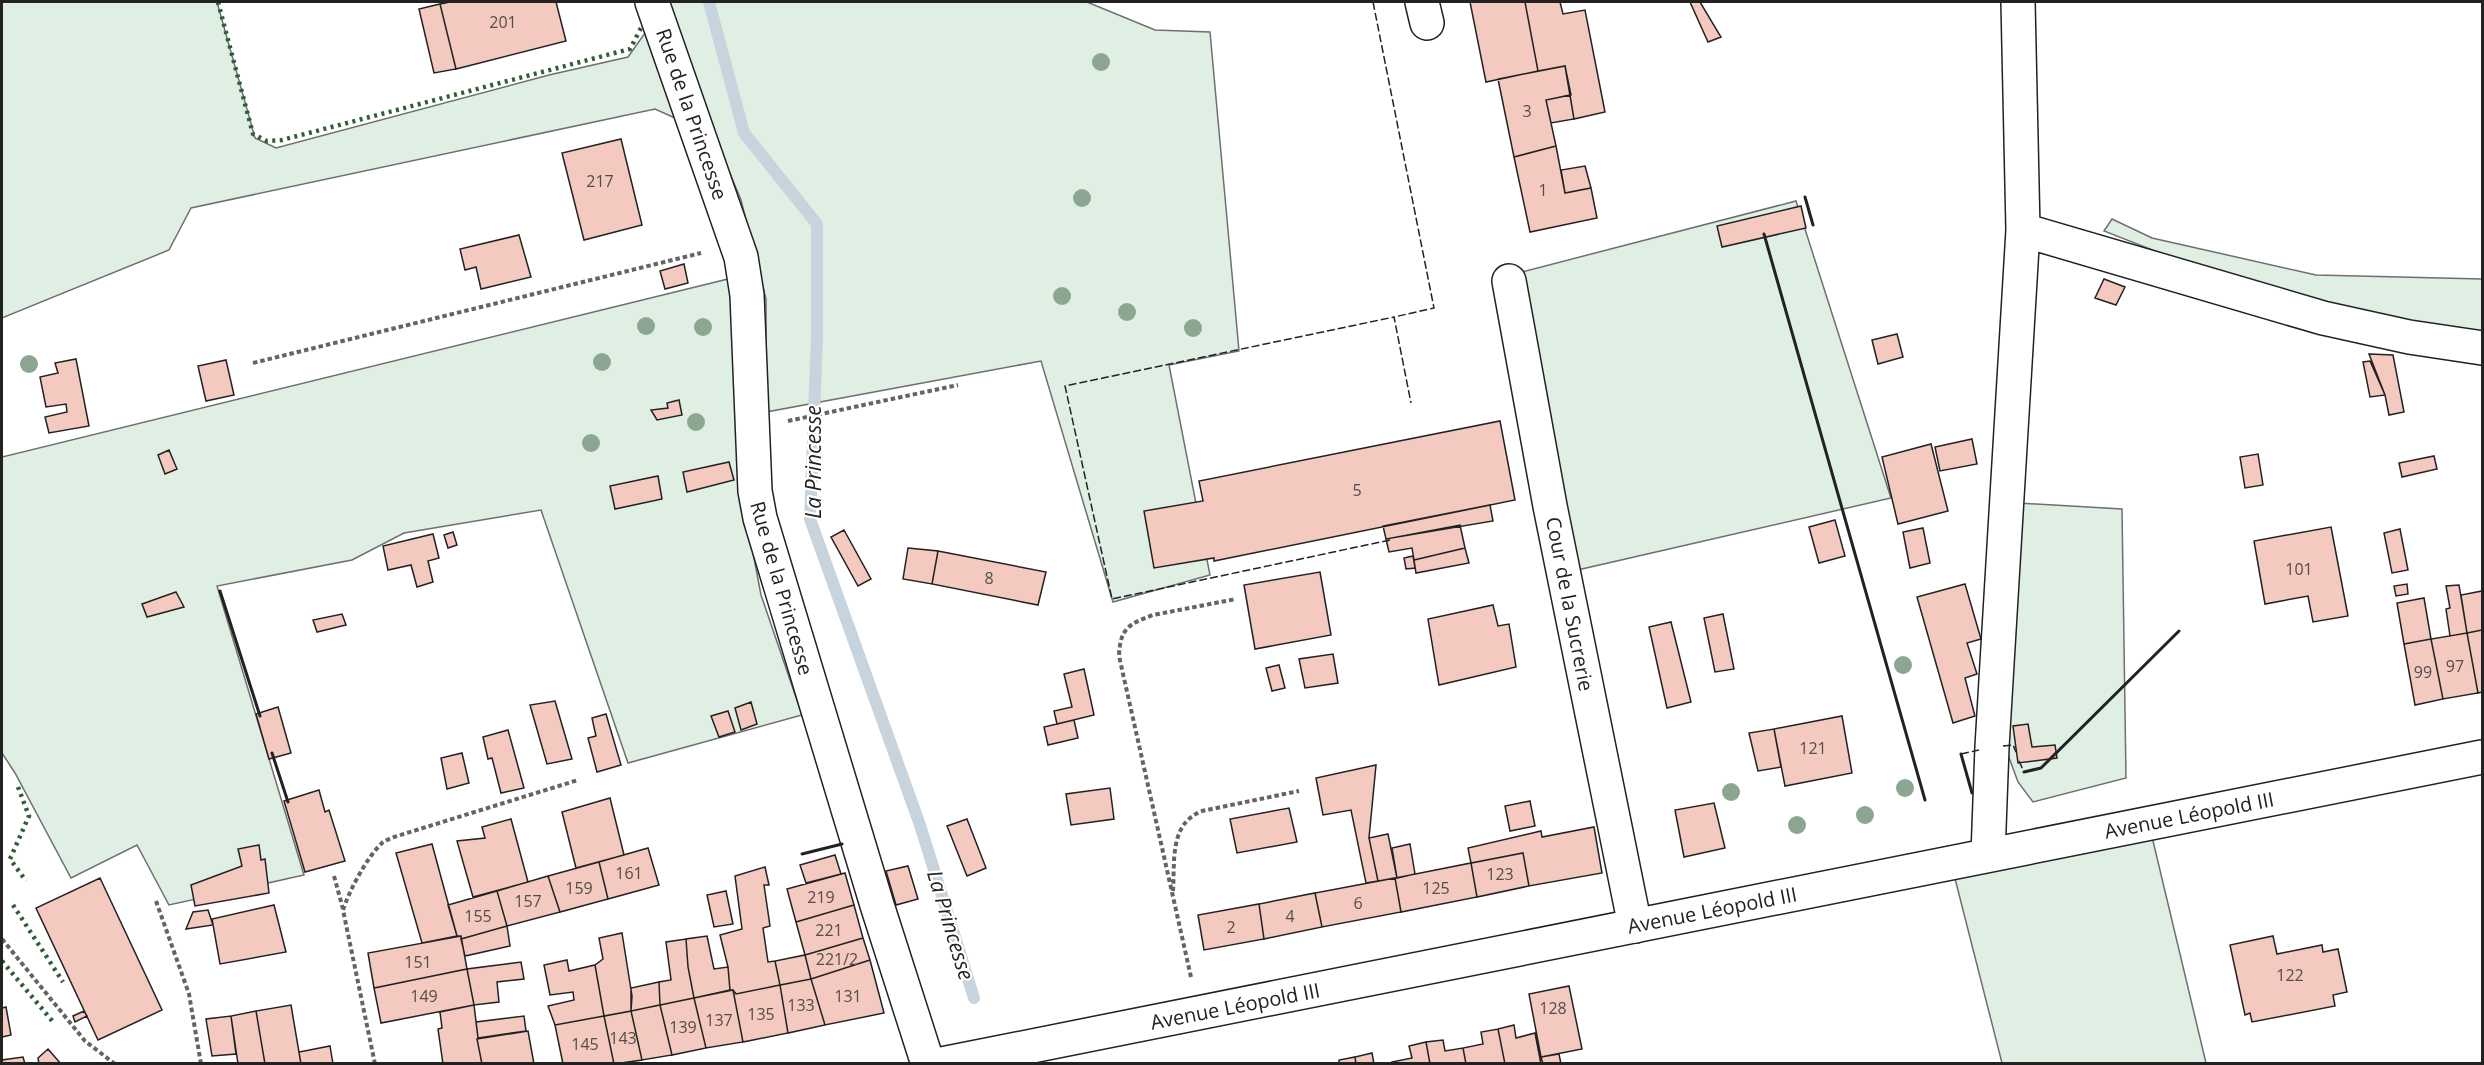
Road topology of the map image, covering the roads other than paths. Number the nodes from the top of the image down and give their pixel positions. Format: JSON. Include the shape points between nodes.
{"nodes":[{"id":1,"x":652,"y":2,"type":"edge"},
{"id":2,"x":2018,"y":2,"type":"edge"},
{"id":3,"x":2023,"y":230,"type":"junction"},
{"id":4,"x":1509,"y":281,"type":"dead end"},
{"id":5,"x":2482,"y":348,"type":"edge"},
{"id":6,"x":2482,"y":757,"type":"edge"},
{"id":7,"x":1988,"y":855,"type":"junction"},
{"id":8,"x":1635,"y":926,"type":"junction"},
{"id":9,"x":928,"y":1064,"type":"edge"},
{"id":10,"x":942,"y":1064,"type":"edge"}],
"edges":[{"from":1,"to":9,"type":"street","name":"Rue de la Princesse","via":[[737,244],[747,295],[755,491],[760,518]]},
{"from":2,"to":3,"type":"street"},
{"from":3,"to":5,"type":"street","via":[[2323,318]]},
{"from":3,"to":7,"type":"street"},
{"from":4,"to":8,"type":"street","name":"Cour de la Sucrerie"},
{"from":6,"to":7,"type":"street","name":"Avenue Léopold III"},
{"from":7,"to":8,"type":"street","name":"Avenue Léopold III"},
{"from":8,"to":10,"type":"street","name":"Avenue Léopold III"}]}
